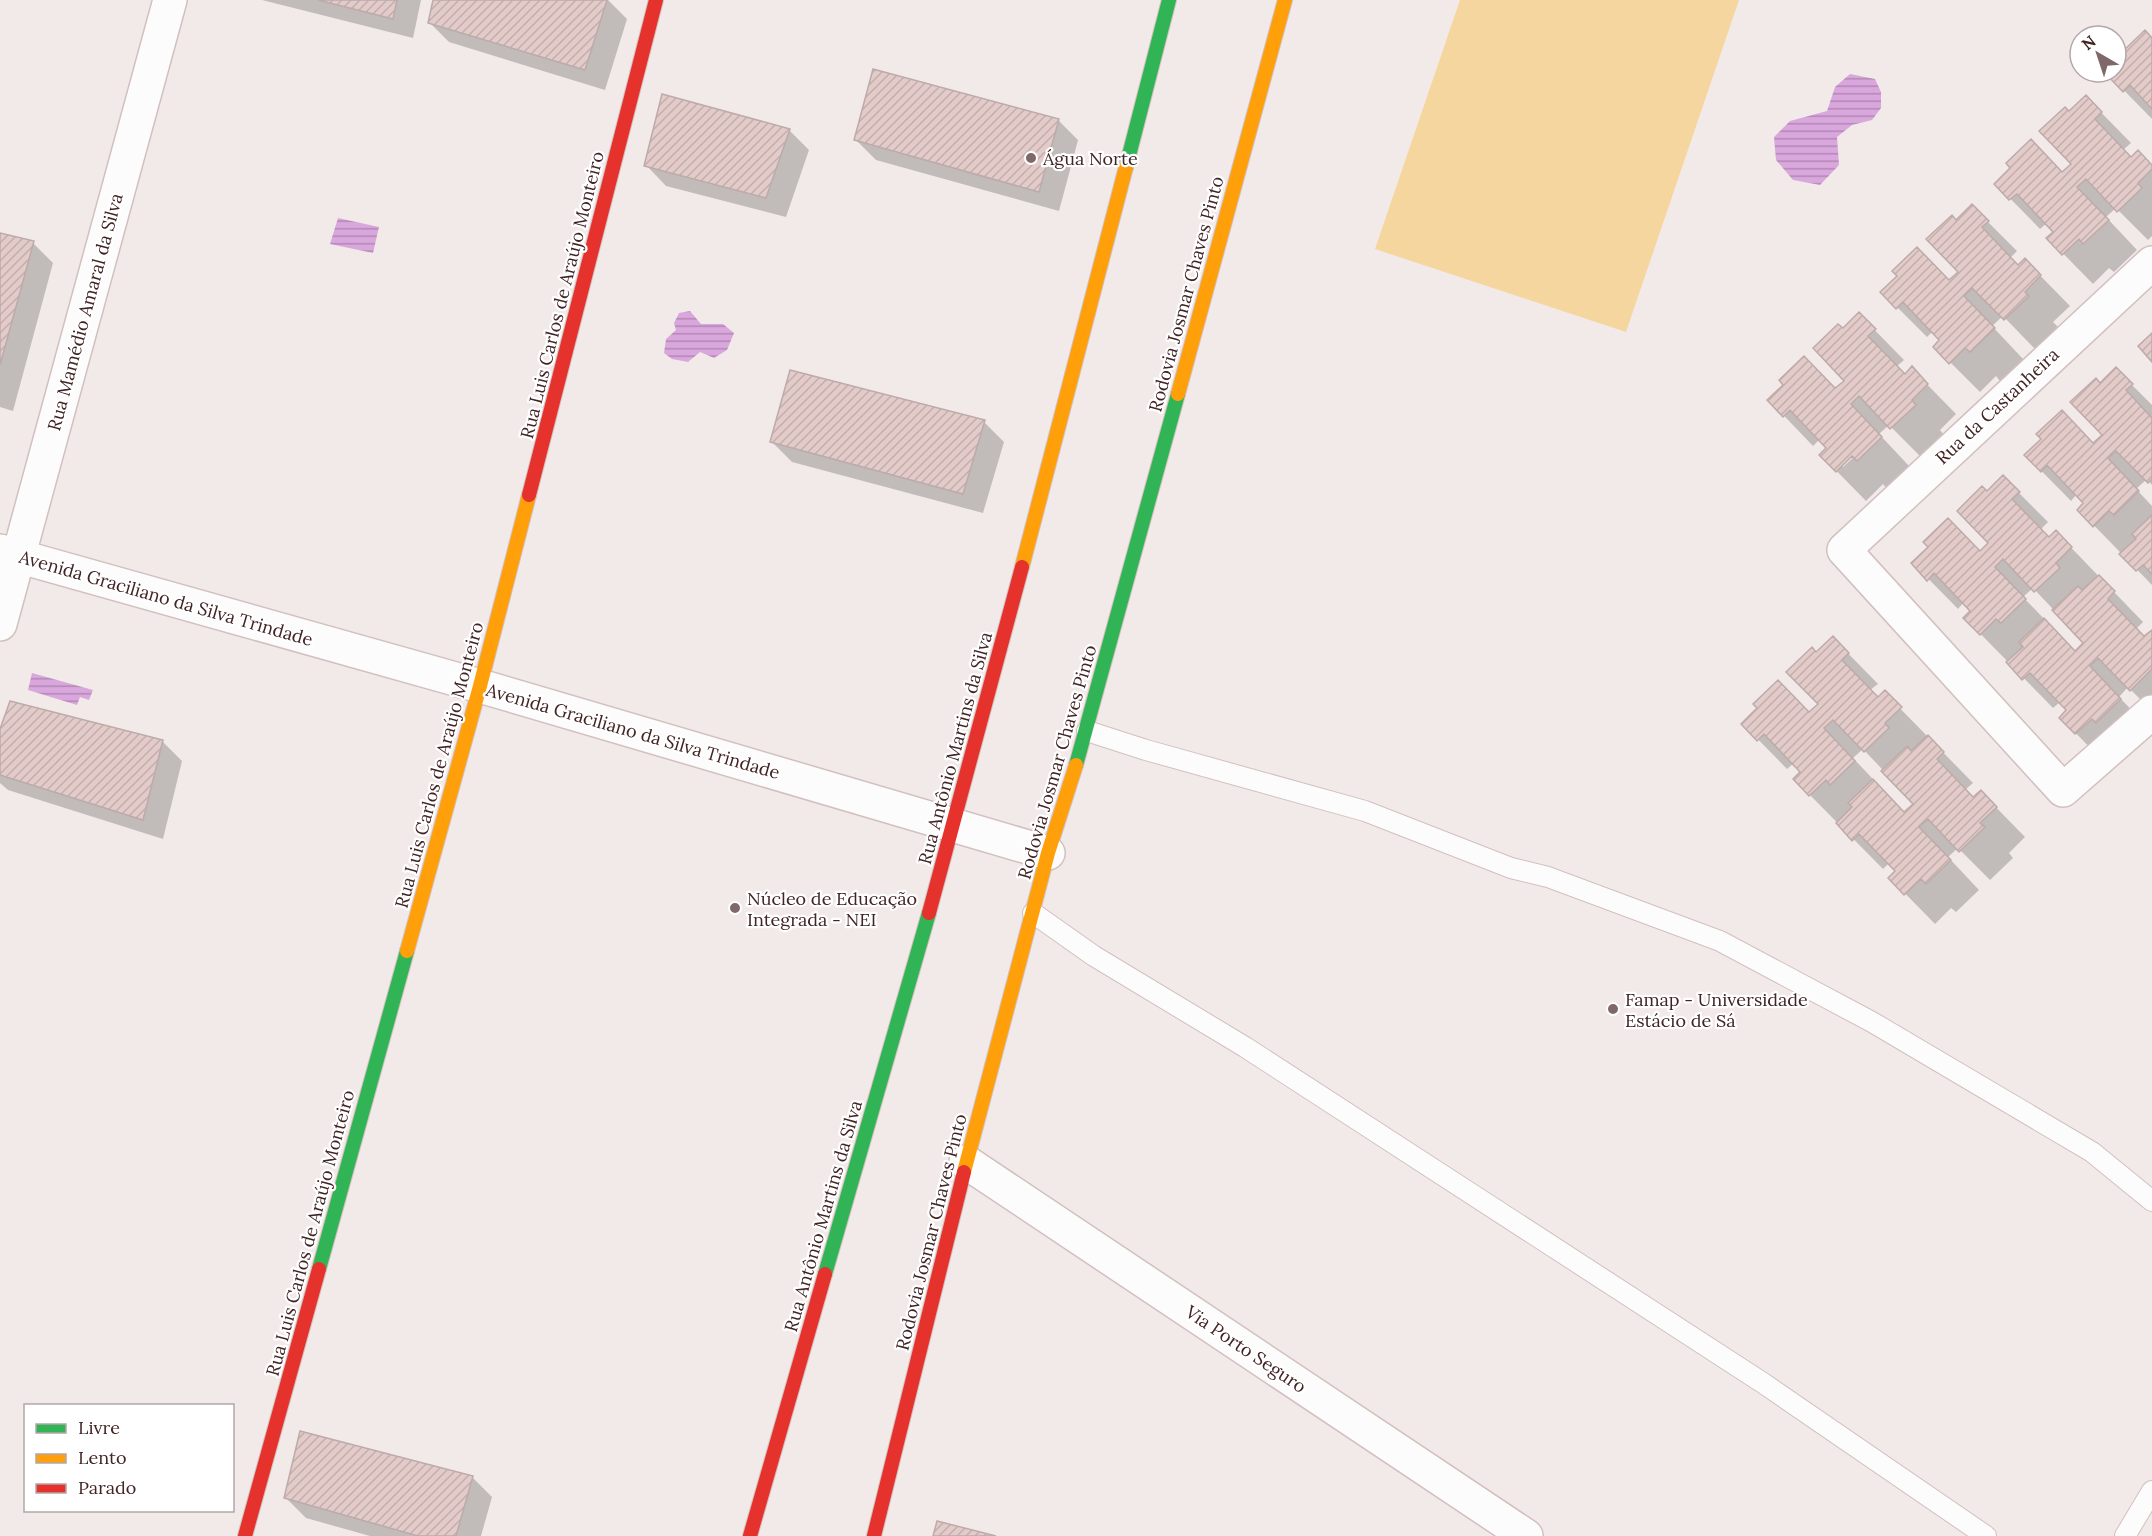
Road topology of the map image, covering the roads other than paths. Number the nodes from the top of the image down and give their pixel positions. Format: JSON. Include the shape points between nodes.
{"nodes":[{"id":1,"x":170,"y":0,"type":"edge"},
{"id":2,"x":656,"y":0,"type":"edge"},
{"id":3,"x":1169,"y":0,"type":"edge"},
{"id":4,"x":1285,"y":0,"type":"edge"},
{"id":5,"x":2152,"y":262,"type":"edge"},
{"id":6,"x":9,"y":554,"type":"edge"},
{"id":7,"x":0,"y":624,"type":"edge"},
{"id":8,"x":480,"y":686,"type":"junction"},
{"id":9,"x":2152,"y":712,"type":"edge"},
{"id":10,"x":1087,"y":731,"type":"junction"},
{"id":11,"x":955,"y":824,"type":"junction"},
{"id":12,"x":1048,"y":853,"type":"junction"},
{"id":13,"x":1033,"y":913,"type":"junction"},
{"id":14,"x":966,"y":1162,"type":"junction"},
{"id":15,"x":2152,"y":1201,"type":"edge"},
{"id":16,"x":2152,"y":1491,"type":"edge"},
{"id":17,"x":245,"y":1536,"type":"edge"},
{"id":18,"x":750,"y":1536,"type":"edge"},
{"id":19,"x":874,"y":1536,"type":"edge"},
{"id":20,"x":1526,"y":1536,"type":"edge"},
{"id":21,"x":1986,"y":1536,"type":"edge"},
{"id":22,"x":2125,"y":1536,"type":"edge"}],
"edges":[{"from":1,"to":6,"type":"street","name":"Rua Mamédio Amaral da Silva"},
{"from":2,"to":8,"type":"street","name":"Rua Luis Carlos de Araújo Monteiro"},
{"from":3,"to":11,"type":"street","name":"Rua Antônio Martins da Silva"},
{"from":4,"to":10,"type":"street","name":"Rodovia Josmar Chaves Pinto"},
{"from":5,"to":9,"type":"street","name":"Rua da Castanheira","via":[[1844,550],[2063,790]]},
{"from":6,"to":7,"type":"street","name":"Rua Mamédio Amaral da Silva"},
{"from":6,"to":8,"type":"street","name":"Avenida Graciliano da Silva Trindade"},
{"from":8,"to":11,"type":"street","name":"Avenida Graciliano da Silva Trindade"},
{"from":8,"to":17,"type":"street","name":"Rua Luis Carlos de Araújo Monteiro"},
{"from":10,"to":12,"type":"street","name":"Rodovia Josmar Chaves Pinto"},
{"from":10,"to":15,"type":"lane","via":[[1355,808],[1511,868],[1548,877],[1720,940],[1872,1022],[2092,1152]]},
{"from":11,"to":12,"type":"street","name":"Avenida Graciliano da Silva Trindade"},
{"from":11,"to":18,"type":"street","name":"Rua Antônio Martins da Silva"},
{"from":12,"to":13,"type":"street","name":"Rodovia Josmar Chaves Pinto"},
{"from":13,"to":14,"type":"street","name":"Rodovia Josmar Chaves Pinto"},
{"from":13,"to":21,"type":"lane","via":[[1094,956],[1245,1047],[1763,1383]]},
{"from":14,"to":19,"type":"street","name":"Rodovia Josmar Chaves Pinto"},
{"from":14,"to":20,"type":"street","name":"Via Porto Seguro"},
{"from":16,"to":22,"type":"lane"}]}
